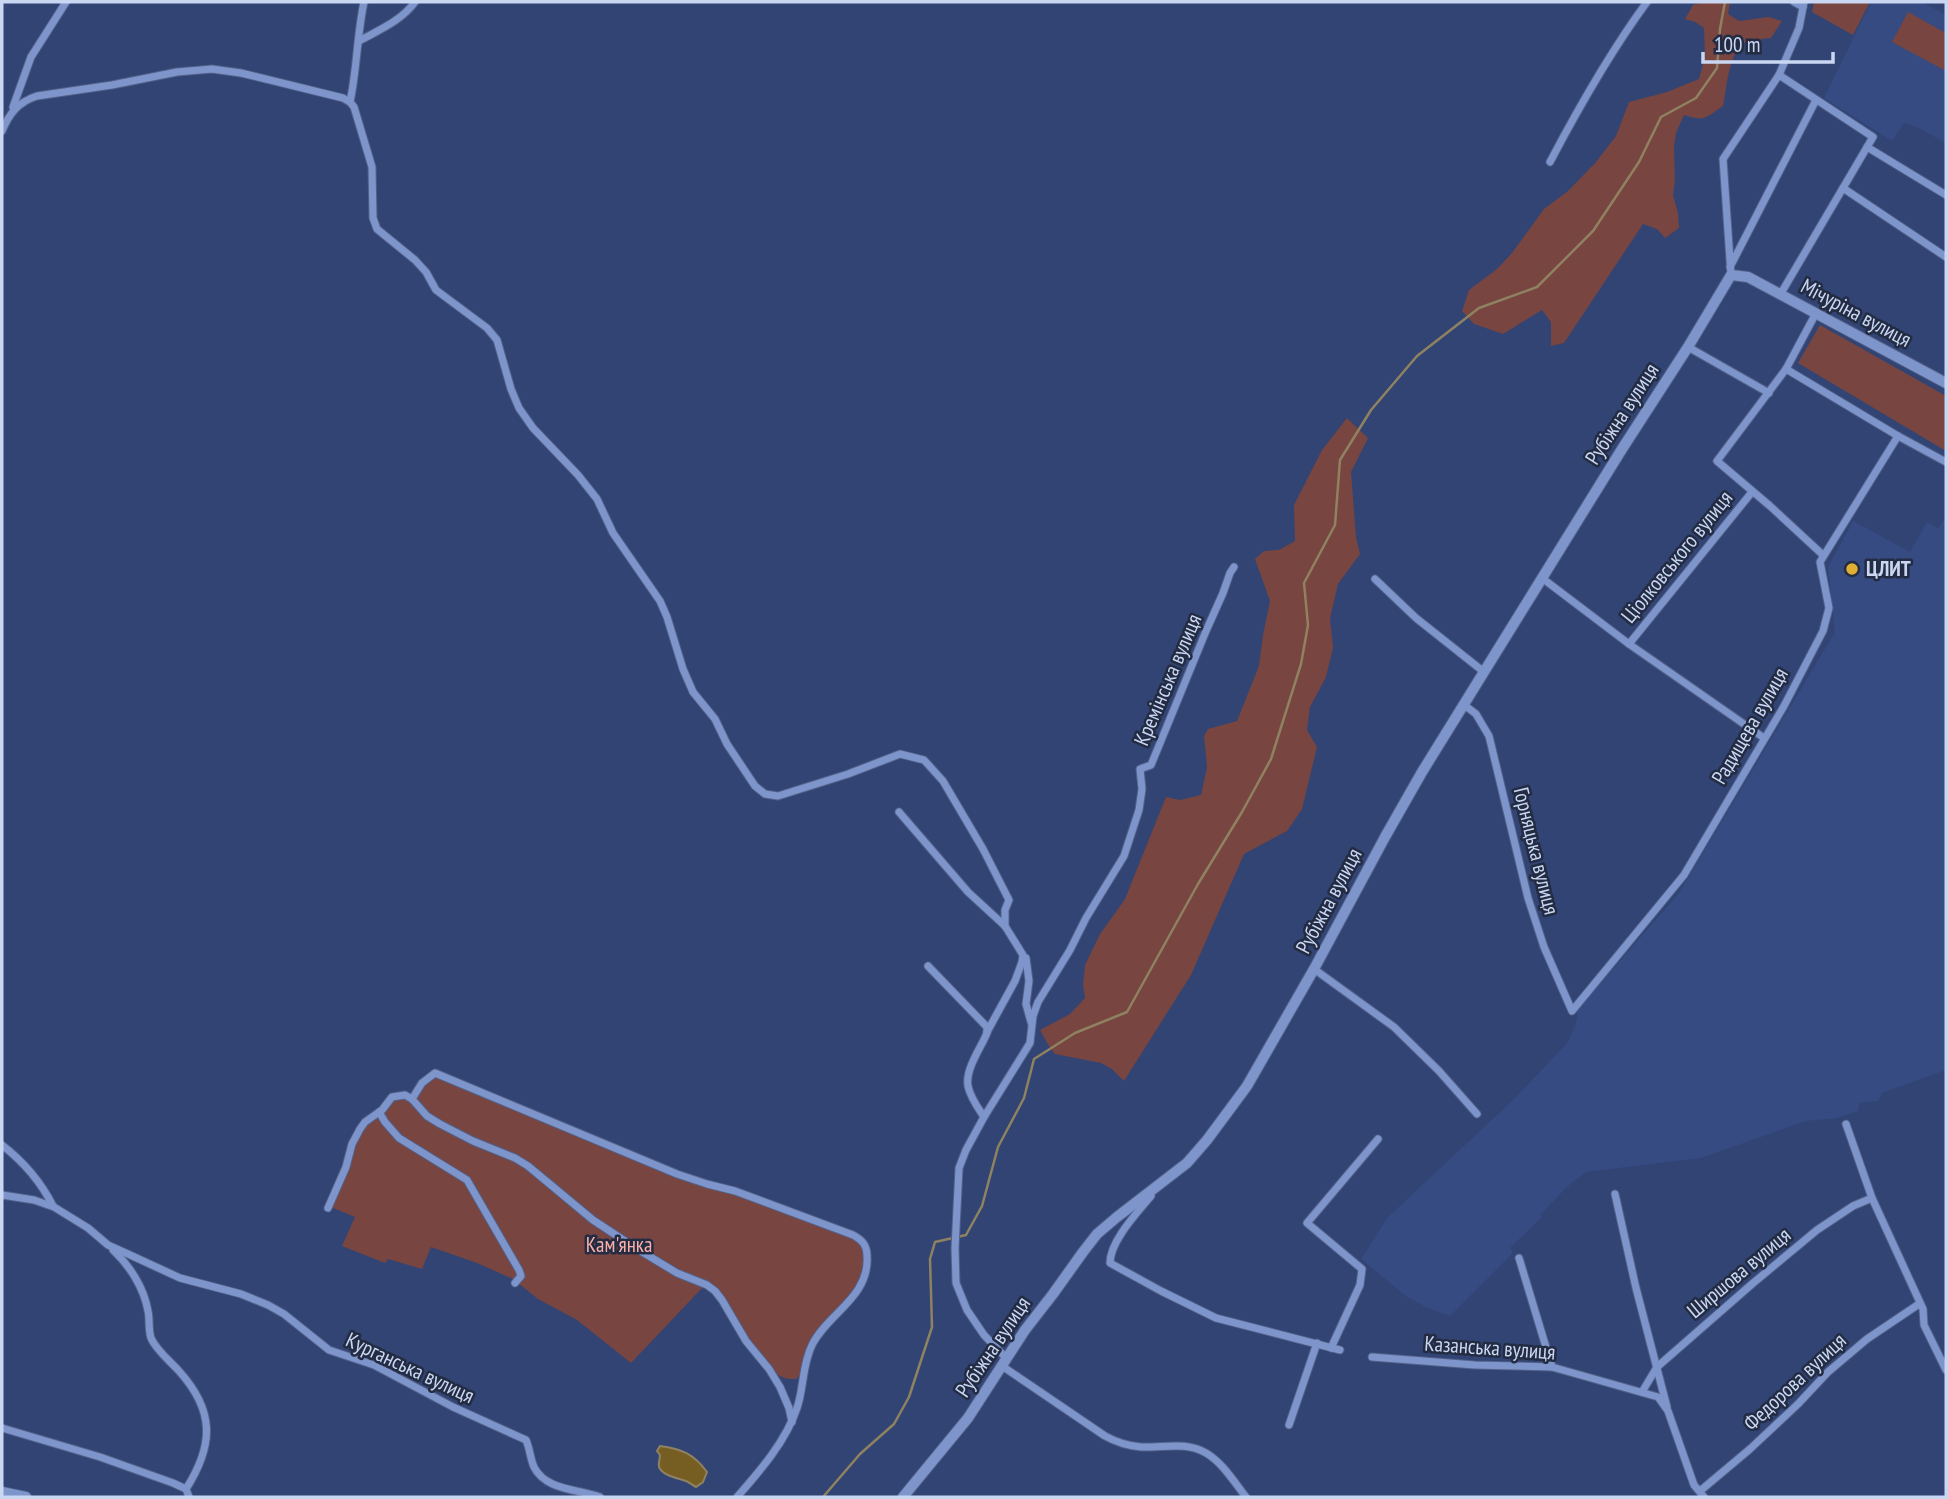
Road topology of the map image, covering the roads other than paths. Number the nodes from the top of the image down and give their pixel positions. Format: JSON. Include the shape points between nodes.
{"nodes":[{"id":1,"x":66,"y":2,"type":"edge"},
{"id":2,"x":364,"y":2,"type":"edge"},
{"id":3,"x":415,"y":2,"type":"edge"},
{"id":4,"x":1647,"y":2,"type":"edge"},
{"id":5,"x":1794,"y":2,"type":"edge"},
{"id":6,"x":1804,"y":5,"type":"edge"},
{"id":7,"x":359,"y":41,"type":"junction"},
{"id":8,"x":1779,"y":75,"type":"junction"},
{"id":9,"x":1816,"y":100,"type":"junction"},
{"id":10,"x":350,"y":102,"type":"junction"},
{"id":11,"x":10,"y":114,"type":"junction"},
{"id":12,"x":2,"y":131,"type":"edge"},
{"id":13,"x":1867,"y":147,"type":"junction"},
{"id":14,"x":1550,"y":162,"type":"dead end"},
{"id":15,"x":1843,"y":188,"type":"junction"},
{"id":16,"x":1946,"y":195,"type":"edge"},
{"id":17,"x":1946,"y":257,"type":"edge"},
{"id":18,"x":1730,"y":272,"type":"junction"},
{"id":19,"x":1780,"y":295,"type":"junction"},
{"id":20,"x":1816,"y":313,"type":"junction"},
{"id":21,"x":1688,"y":347,"type":"junction"},
{"id":22,"x":1786,"y":369,"type":"junction"},
{"id":23,"x":1946,"y":383,"type":"edge"},
{"id":24,"x":1769,"y":393,"type":"junction"},
{"id":25,"x":1898,"y":436,"type":"junction"},
{"id":26,"x":1946,"y":462,"type":"edge"},
{"id":27,"x":1752,"y":492,"type":"junction"},
{"id":28,"x":1823,"y":555,"type":"junction"},
{"id":29,"x":1234,"y":566,"type":"dead end"},
{"id":30,"x":1542,"y":578,"type":"junction"},
{"id":31,"x":1375,"y":579,"type":"dead end"},
{"id":32,"x":1629,"y":644,"type":"junction"},
{"id":33,"x":1484,"y":672,"type":"junction"},
{"id":34,"x":1463,"y":704,"type":"junction"},
{"id":35,"x":1764,"y":738,"type":"junction"},
{"id":36,"x":899,"y":812,"type":"dead end"},
{"id":37,"x":1005,"y":926,"type":"junction"},
{"id":38,"x":1016,"y":947,"type":"junction"},
{"id":39,"x":928,"y":966,"type":"dead end"},
{"id":40,"x":1314,"y":969,"type":"junction"},
{"id":41,"x":1572,"y":1011,"type":"joint"},
{"id":42,"x":1032,"y":1026,"type":"junction"},
{"id":43,"x":987,"y":1033,"type":"junction"},
{"id":44,"x":412,"y":1099,"type":"junction"},
{"id":45,"x":379,"y":1112,"type":"junction"},
{"id":46,"x":1477,"y":1114,"type":"dead end"},
{"id":47,"x":984,"y":1117,"type":"junction"},
{"id":48,"x":1846,"y":1124,"type":"dead end"},
{"id":49,"x":1378,"y":1139,"type":"dead end"},
{"id":50,"x":2,"y":1145,"type":"edge"},
{"id":51,"x":1156,"y":1188,"type":"junction"},
{"id":52,"x":1615,"y":1194,"type":"dead end"},
{"id":53,"x":2,"y":1195,"type":"edge"},
{"id":54,"x":1872,"y":1198,"type":"junction"},
{"id":55,"x":54,"y":1206,"type":"junction"},
{"id":56,"x":328,"y":1208,"type":"dead end"},
{"id":57,"x":108,"y":1245,"type":"junction"},
{"id":58,"x":1519,"y":1258,"type":"dead end"},
{"id":59,"x":515,"y":1283,"type":"dead end"},
{"id":60,"x":1919,"y":1304,"type":"junction"},
{"id":61,"x":1317,"y":1343,"type":"junction"},
{"id":62,"x":1331,"y":1348,"type":"junction"},
{"id":63,"x":1340,"y":1350,"type":"dead end"},
{"id":64,"x":1372,"y":1357,"type":"dead end"},
{"id":65,"x":1004,"y":1362,"type":"junction"},
{"id":66,"x":1552,"y":1367,"type":"junction"},
{"id":67,"x":1657,"y":1367,"type":"junction"},
{"id":68,"x":1946,"y":1370,"type":"edge"},
{"id":69,"x":1642,"y":1392,"type":"junction"},
{"id":70,"x":1668,"y":1411,"type":"junction"},
{"id":71,"x":792,"y":1422,"type":"junction"},
{"id":72,"x":1289,"y":1425,"type":"dead end"},
{"id":73,"x":2,"y":1428,"type":"edge"},
{"id":74,"x":2,"y":1492,"type":"edge"},
{"id":75,"x":188,"y":1493,"type":"edge"},
{"id":76,"x":1702,"y":1494,"type":"edge"},
{"id":77,"x":26,"y":1497,"type":"edge"},
{"id":78,"x":600,"y":1497,"type":"edge"},
{"id":79,"x":737,"y":1497,"type":"edge"},
{"id":80,"x":903,"y":1497,"type":"edge"},
{"id":81,"x":1247,"y":1497,"type":"edge"}],
"edges":[{"from":1,"to":11,"type":"street","via":[[31,57]]},
{"from":2,"to":7,"type":"street"},
{"from":3,"to":7,"type":"street","via":[[394,22]]},
{"from":4,"to":14,"type":"street"},
{"from":5,"to":6,"type":"street"},
{"from":6,"to":8,"type":"street"},
{"from":7,"to":10,"type":"street"},
{"from":8,"to":9,"type":"street"},
{"from":8,"to":18,"type":"street","via":[[1723,159]]},
{"from":9,"to":13,"type":"street","via":[[1872,137]]},
{"from":9,"to":18,"type":"street"},
{"from":10,"to":11,"type":"street","via":[[212,69],[37,96]]},
{"from":10,"to":37,"type":"street","name":"Кремінська вулиця","via":[[372,167],[374,224],[415,260],[436,290],[497,340],[519,408],[597,499],[612,533],[660,601],[693,692],[755,786],[778,796],[900,754],[924,760],[943,781],[1009,900]]},
{"from":11,"to":12,"type":"street"},
{"from":13,"to":15,"type":"street"},
{"from":13,"to":16,"type":"street"},
{"from":15,"to":17,"type":"street"},
{"from":15,"to":19,"type":"street"},
{"from":18,"to":19,"type":"street","name":"Мічуріна вулиця"},
{"from":18,"to":21,"type":"street","name":"Рубіжна вулиця"},
{"from":19,"to":20,"type":"street","name":"Мічуріна вулиця"},
{"from":20,"to":22,"type":"street"},
{"from":20,"to":23,"type":"street","name":"Мічуріна вулиця"},
{"from":21,"to":24,"type":"street"},
{"from":21,"to":30,"type":"street","name":"Рубіжна вулиця"},
{"from":22,"to":24,"type":"street"},
{"from":22,"to":25,"type":"street"},
{"from":24,"to":27,"type":"street","via":[[1717,461]]},
{"from":25,"to":26,"type":"street"},
{"from":25,"to":28,"type":"street"},
{"from":27,"to":28,"type":"street"},
{"from":27,"to":32,"type":"street","name":"Ціолковського вулиця"},
{"from":28,"to":35,"type":"street","name":"Радищева вулиця","via":[[1820,562],[1829,608],[1823,631]]},
{"from":29,"to":42,"type":"street","name":"Кремінська вулиця","via":[[1151,765],[1141,768],[1139,810],[1124,856],[1038,1002]]},
{"from":30,"to":32,"type":"street"},
{"from":30,"to":33,"type":"street","name":"Рубіжна вулиця"},
{"from":31,"to":33,"type":"street"},
{"from":32,"to":35,"type":"street"},
{"from":33,"to":34,"type":"street","name":"Рубіжна вулиця"},
{"from":34,"to":40,"type":"street","name":"Рубіжна вулиця"},
{"from":34,"to":41,"type":"street","name":"Горняцька вулиця","via":[[1489,736],[1528,898]]},
{"from":35,"to":41,"type":"street","name":"Радищева вулиця","via":[[1684,875]]},
{"from":36,"to":37,"type":"street","name":"Кремінська вулиця","via":[[968,892]]},
{"from":37,"to":38,"type":"street","name":"Кремінська вулиця"},
{"from":38,"to":42,"type":"street","name":"Кремінська вулиця","via":[[1025,957],[1026,1004]]},
{"from":38,"to":43,"type":"street","name":"Кремінська вулиця","via":[[1022,962]]},
{"from":39,"to":43,"type":"street","via":[[980,1019]]},
{"from":40,"to":46,"type":"street","via":[[1394,1027]]},
{"from":40,"to":51,"type":"street","name":"Рубіжна вулиця","via":[[1222,1121],[1188,1163]]},
{"from":42,"to":47,"type":"street","name":"Кремінська вулиця","via":[[1030,1043]]},
{"from":43,"to":47,"type":"street","name":"Кремінська вулиця","via":[[967,1083]]},
{"from":44,"to":45,"type":"street","via":[[393,1097]]},
{"from":44,"to":71,"type":"street","via":[[427,1116],[473,1142],[515,1158],[593,1220],[677,1273],[715,1291],[780,1387]]},
{"from":44,"to":71,"type":"street","via":[[435,1073],[677,1174],[735,1191],[863,1242],[867,1261],[862,1280],[812,1346]]},
{"from":45,"to":56,"type":"street","via":[[356,1136]]},
{"from":45,"to":59,"type":"street","via":[[399,1138],[470,1185],[519,1270],[521,1276]]},
{"from":47,"to":65,"type":"street","name":"Кремінська вулиця","via":[[959,1168],[956,1283],[967,1310]]},
{"from":48,"to":54,"type":"street"},
{"from":49,"to":62,"type":"street","via":[[1307,1223],[1362,1269],[1360,1285]]},
{"from":50,"to":55,"type":"street","via":[[23,1161]]},
{"from":51,"to":61,"type":"street","via":[[1118,1239],[1110,1263],[1216,1318]]},
{"from":51,"to":65,"type":"street","name":"Рубіжна вулиця","via":[[1097,1234]]},
{"from":52,"to":67,"type":"street"},
{"from":53,"to":55,"type":"street","name":"Курганська вулиця"},
{"from":54,"to":60,"type":"street"},
{"from":54,"to":67,"type":"street","name":"Ширшова вулиця","via":[[1817,1230]]},
{"from":55,"to":57,"type":"street","name":"Курганська вулиця"},
{"from":57,"to":75,"type":"street","via":[[122,1258],[145,1298],[151,1339],[197,1394],[204,1411],[204,1456]]},
{"from":57,"to":78,"type":"street","name":"Курганська вулиця","via":[[180,1278],[268,1305],[329,1350],[374,1365],[526,1440],[536,1471],[551,1483]]},
{"from":58,"to":66,"type":"street"},
{"from":60,"to":68,"type":"street"},
{"from":60,"to":76,"type":"street","name":"Федорова вулиця","via":[[1828,1372]]},
{"from":61,"to":62,"type":"street"},
{"from":61,"to":72,"type":"street"},
{"from":62,"to":63,"type":"street"},
{"from":64,"to":66,"type":"street","name":"Казанська вулиця"},
{"from":65,"to":80,"type":"street","name":"Рубіжна вулиця","via":[[968,1418]]},
{"from":65,"to":81,"type":"street","name":"Кремінська вулиця","via":[[1116,1442],[1194,1448],[1206,1453]]},
{"from":66,"to":69,"type":"street","name":"Казанська вулиця"},
{"from":67,"to":69,"type":"street","name":"Ширшова вулиця"},
{"from":67,"to":70,"type":"street"},
{"from":69,"to":70,"type":"street","name":"Казанська вулиця","via":[[1658,1397]]},
{"from":70,"to":76,"type":"street","via":[[1694,1485]]},
{"from":71,"to":79,"type":"street"},
{"from":73,"to":75,"type":"street","via":[[100,1457],[173,1483]]},
{"from":74,"to":77,"type":"street"}]}
